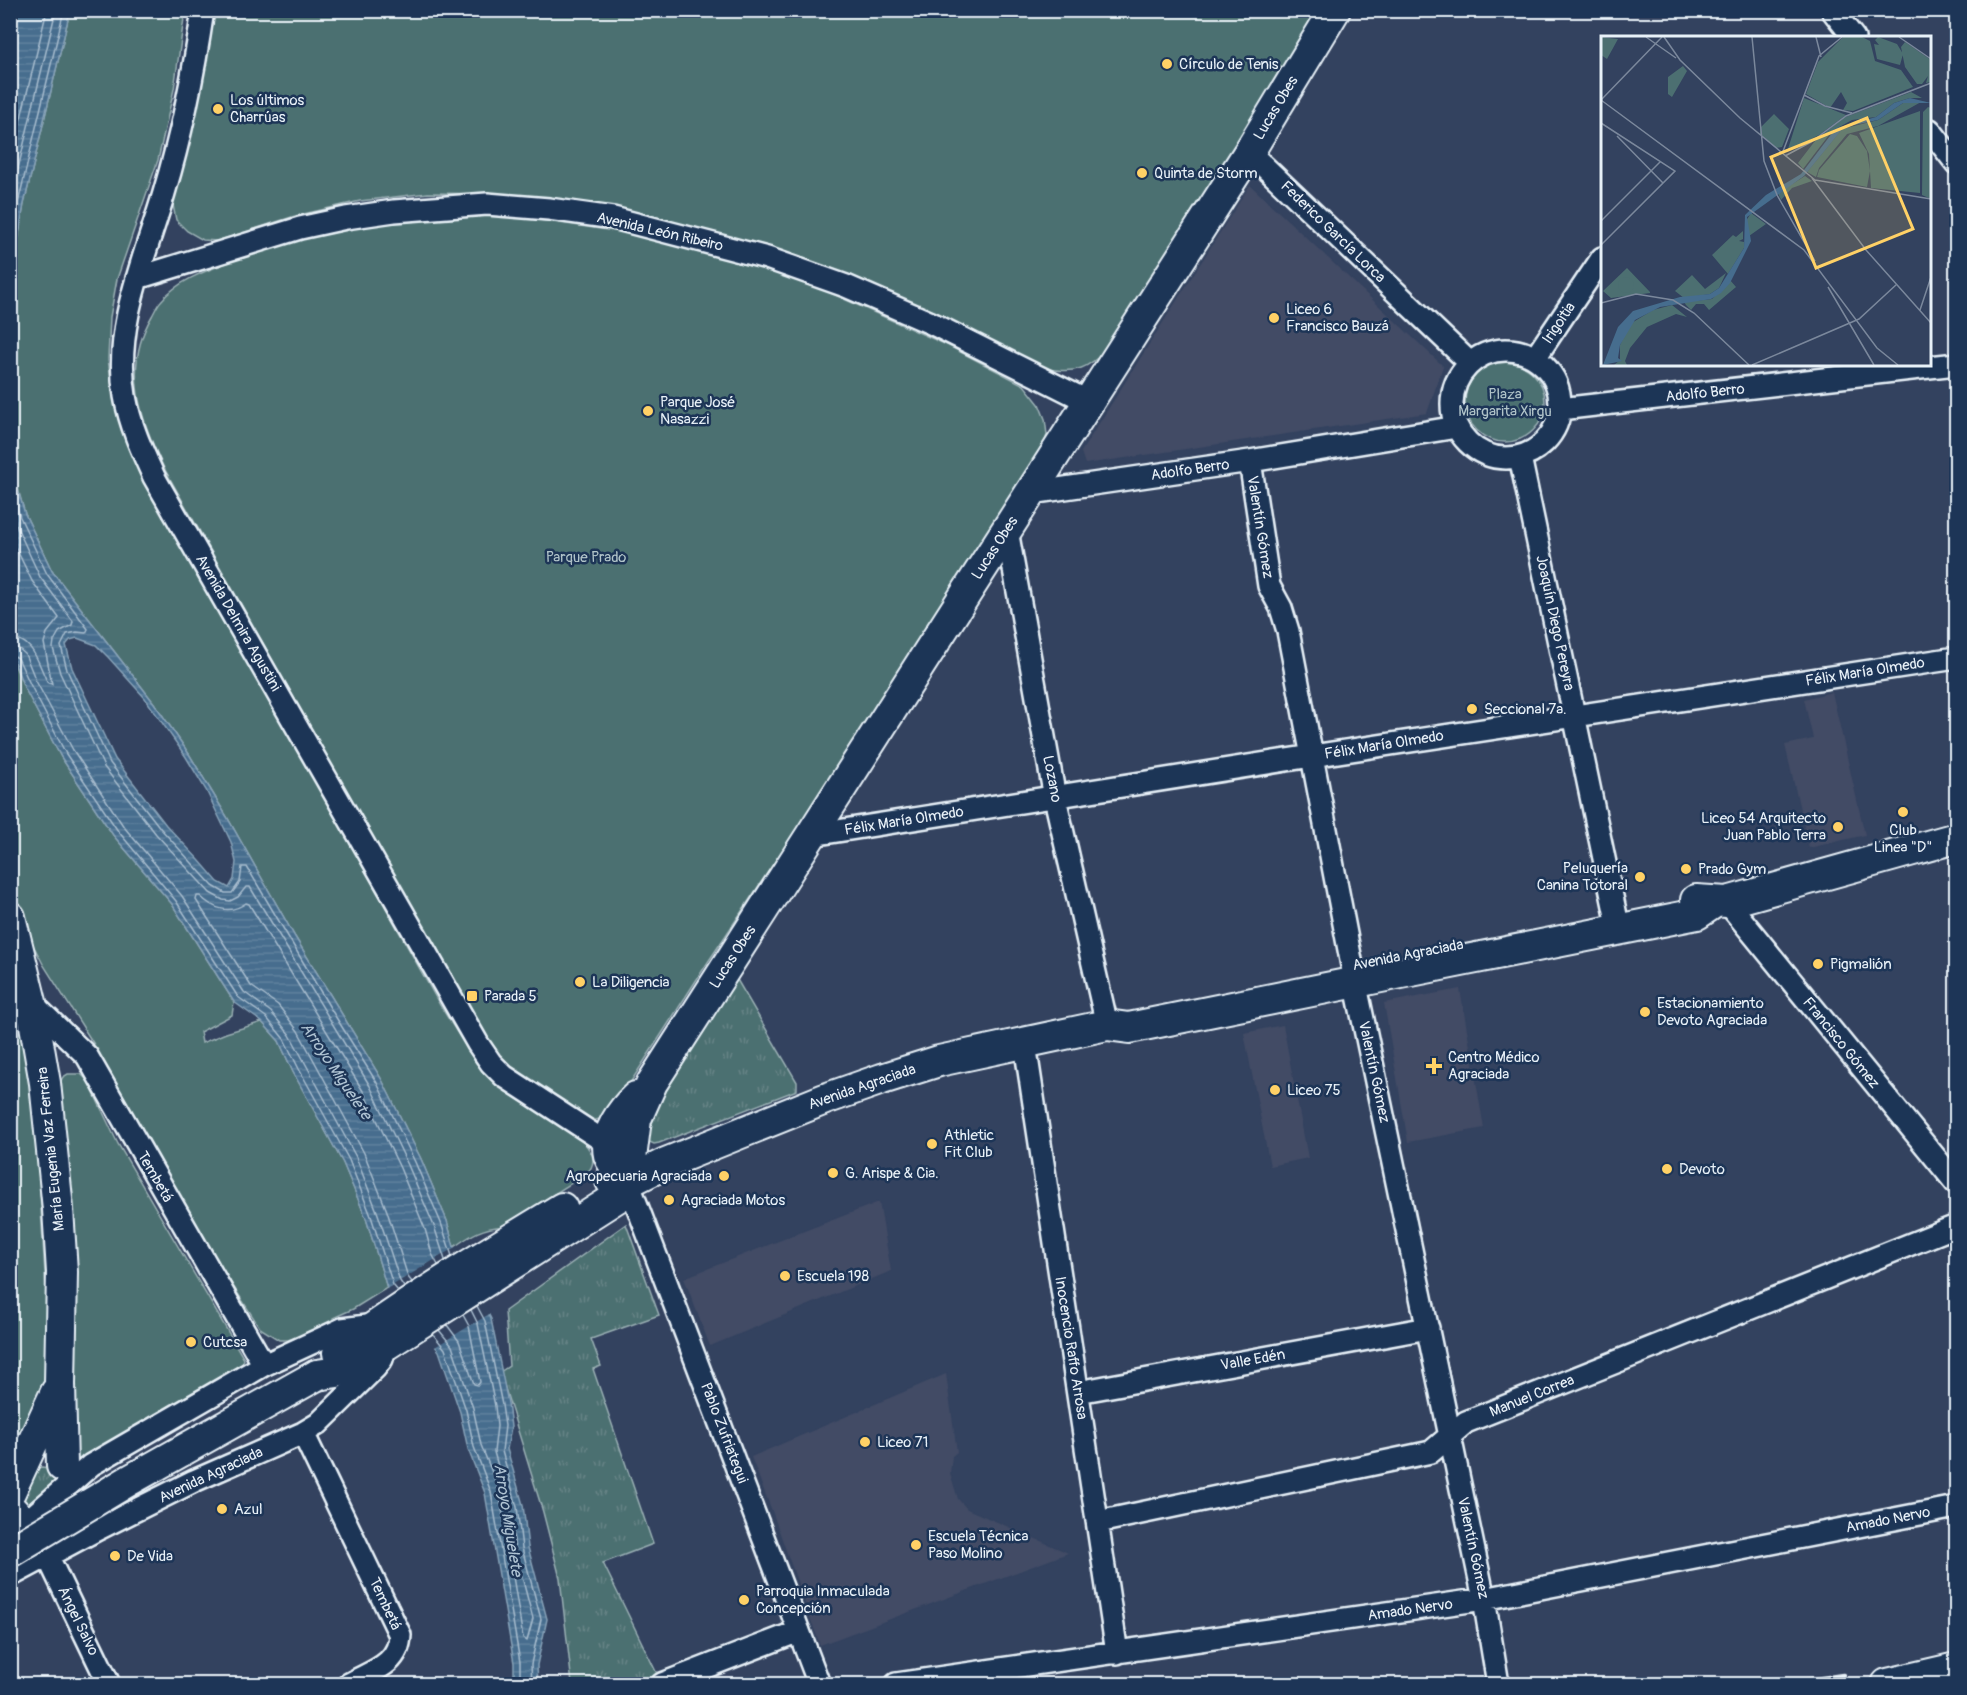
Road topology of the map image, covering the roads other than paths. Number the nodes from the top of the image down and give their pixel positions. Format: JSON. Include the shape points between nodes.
{"nodes":[{"id":1,"x":203,"y":10,"type":"edge"},
{"id":2,"x":1335,"y":10,"type":"edge"},
{"id":3,"x":1832,"y":10,"type":"edge"},
{"id":4,"x":1852,"y":36,"type":"edge"},
{"id":5,"x":1931,"y":132,"type":"edge"},
{"id":6,"x":1249,"y":152,"type":"junction"},
{"id":7,"x":1956,"y":163,"type":"edge"},
{"id":8,"x":1601,"y":260,"type":"edge"},
{"id":9,"x":137,"y":278,"type":"junction"},
{"id":10,"x":1536,"y":358,"type":"junction"},
{"id":11,"x":1470,"y":363,"type":"junction"},
{"id":12,"x":1956,"y":364,"type":"edge"},
{"id":13,"x":1089,"y":402,"type":"junction"},
{"id":14,"x":1560,"y":409,"type":"junction"},
{"id":15,"x":1456,"y":427,"type":"junction"},
{"id":16,"x":1520,"y":457,"type":"junction"},
{"id":17,"x":1250,"y":461,"type":"junction"},
{"id":18,"x":1030,"y":494,"type":"junction"},
{"id":19,"x":1007,"y":530,"type":"junction"},
{"id":20,"x":1956,"y":658,"type":"edge"},
{"id":21,"x":1574,"y":716,"type":"junction"},
{"id":22,"x":1312,"y":756,"type":"junction"},
{"id":23,"x":1055,"y":798,"type":"junction"},
{"id":24,"x":812,"y":835,"type":"junction"},
{"id":25,"x":1956,"y":838,"type":"edge"},
{"id":26,"x":1721,"y":902,"type":"junction"},
{"id":27,"x":10,"y":917,"type":"edge"},
{"id":28,"x":1617,"y":922,"type":"junction"},
{"id":29,"x":1354,"y":974,"type":"junction"},
{"id":30,"x":31,"y":1002,"type":"junction"},
{"id":31,"x":1107,"y":1025,"type":"junction"},
{"id":32,"x":1025,"y":1044,"type":"junction"},
{"id":33,"x":652,"y":1083,"type":"junction"},
{"id":34,"x":609,"y":1144,"type":"junction"},
{"id":35,"x":628,"y":1182,"type":"junction"},
{"id":36,"x":1956,"y":1183,"type":"edge"},
{"id":37,"x":1956,"y":1226,"type":"edge"},
{"id":38,"x":1428,"y":1328,"type":"junction"},
{"id":39,"x":381,"y":1335,"type":"junction"},
{"id":40,"x":264,"y":1365,"type":"junction"},
{"id":41,"x":60,"y":1384,"type":"junction"},
{"id":42,"x":1078,"y":1392,"type":"junction"},
{"id":43,"x":303,"y":1433,"type":"junction"},
{"id":44,"x":1449,"y":1436,"type":"junction"},
{"id":45,"x":18,"y":1459,"type":"edge"},
{"id":46,"x":68,"y":1472,"type":"junction"},
{"id":47,"x":10,"y":1492,"type":"edge"},
{"id":48,"x":1956,"y":1507,"type":"edge"},
{"id":49,"x":15,"y":1522,"type":"edge"},
{"id":50,"x":1098,"y":1522,"type":"junction"},
{"id":51,"x":98,"y":1529,"type":"junction"},
{"id":52,"x":10,"y":1552,"type":"edge"},
{"id":53,"x":48,"y":1557,"type":"junction"},
{"id":54,"x":10,"y":1576,"type":"edge"},
{"id":55,"x":1484,"y":1599,"type":"junction"},
{"id":56,"x":799,"y":1631,"type":"junction"},
{"id":57,"x":1117,"y":1653,"type":"junction"},
{"id":58,"x":1956,"y":1668,"type":"edge"},
{"id":59,"x":109,"y":1684,"type":"edge"},
{"id":60,"x":349,"y":1684,"type":"edge"},
{"id":61,"x":662,"y":1684,"type":"edge"},
{"id":62,"x":819,"y":1684,"type":"edge"},
{"id":63,"x":896,"y":1684,"type":"edge"},
{"id":64,"x":1498,"y":1684,"type":"edge"},
{"id":65,"x":1887,"y":1684,"type":"edge"}],
"edges":[{"from":1,"to":9,"type":"street","name":"Avenida Delmira Agustini","via":[[180,135]]},
{"from":2,"to":6,"type":"street","name":"Lucas Obes"},
{"from":3,"to":4,"type":"street"},
{"from":5,"to":7,"type":"street"},
{"from":6,"to":11,"type":"street","name":"Federico García Lorca"},
{"from":6,"to":13,"type":"street","name":"Lucas Obes"},
{"from":8,"to":10,"type":"street","name":"Irigoitia"},
{"from":9,"to":13,"type":"street","name":"Avenida León Ribeiro","via":[[300,228],[346,218],[487,204],[549,209],[613,218],[767,258],[846,286],[931,323]]},
{"from":9,"to":34,"type":"street","name":"Avenida Delmira Agustini","via":[[124,341],[125,395],[154,477],[478,1044],[504,1076]]},
{"from":10,"to":11,"type":"street","via":[[1522,352],[1493,351]]},
{"from":10,"to":14,"type":"street","via":[[1557,386]]},
{"from":11,"to":15,"type":"street","via":[[1452,394]]},
{"from":12,"to":14,"type":"street","name":"Adolfo Berro"},
{"from":13,"to":18,"type":"street","name":"Lucas Obes"},
{"from":14,"to":16,"type":"street","via":[[1552,434]]},
{"from":15,"to":16,"type":"street","via":[[1483,454]]},
{"from":15,"to":17,"type":"street","name":"Adolfo Berro"},
{"from":16,"to":21,"type":"street","name":"Joaquín Diego Pereyra"},
{"from":17,"to":18,"type":"street","name":"Adolfo Berro"},
{"from":17,"to":22,"type":"street","name":"Valentín Gómez","via":[[1269,586],[1286,625]]},
{"from":18,"to":19,"type":"street","name":"Lucas Obes"},
{"from":19,"to":23,"type":"street","name":"Lozano"},
{"from":19,"to":24,"type":"street","name":"Lucas Obes"},
{"from":20,"to":21,"type":"street","name":"Félix María Olmedo"},
{"from":21,"to":22,"type":"street","name":"Félix María Olmedo"},
{"from":21,"to":28,"type":"street","name":"Joaquín Diego Pereyra"},
{"from":22,"to":23,"type":"street","name":"Félix María Olmedo"},
{"from":22,"to":29,"type":"street","name":"Valentín Gómez"},
{"from":23,"to":24,"type":"street","name":"Félix María Olmedo"},
{"from":23,"to":31,"type":"street","name":"Lozano"},
{"from":24,"to":33,"type":"street","name":"Lucas Obes"},
{"from":25,"to":26,"type":"street","name":"Avenida Agraciada"},
{"from":26,"to":28,"type":"street","name":"Avenida Agraciada","via":[[1698,915]]},
{"from":26,"to":36,"type":"street","name":"Francisco Gómez"},
{"from":27,"to":30,"type":"street","name":"María Eugenia Vaz Ferreira"},
{"from":28,"to":29,"type":"street","name":"Avenida Agraciada","via":[[1422,970]]},
{"from":29,"to":31,"type":"street","name":"Avenida Agraciada","via":[[1129,1028]]},
{"from":29,"to":38,"type":"street","name":"Valentín Gómez"},
{"from":30,"to":40,"type":"street","name":"Tembetá","via":[[87,1056]]},
{"from":30,"to":41,"type":"street","name":"María Eugenia Vaz Ferreira","via":[[45,1083],[58,1209],[62,1272]]},
{"from":31,"to":32,"type":"street","name":"Avenida Agraciada"},
{"from":32,"to":35,"type":"street","name":"Avenida Agraciada","via":[[939,1061],[882,1078],[676,1159]]},
{"from":32,"to":42,"type":"street","name":"Inocencio Raffo Arrosa"},
{"from":33,"to":34,"type":"street","name":"Lucas Obes","via":[[616,1122]]},
{"from":33,"to":35,"type":"street","name":"Lucas Obes","via":[[636,1119]]},
{"from":34,"to":35,"type":"street","via":[[609,1155]]},
{"from":35,"to":39,"type":"street","name":"Avenida Agraciada","via":[[619,1196],[484,1269]]},
{"from":35,"to":56,"type":"street","name":"Pablo Zufriategui"},
{"from":37,"to":44,"type":"street","name":"Manuel Correa","via":[[1466,1422]]},
{"from":38,"to":42,"type":"street","name":"Valle Edén"},
{"from":38,"to":44,"type":"street","name":"Valentín Gómez"},
{"from":39,"to":40,"type":"street","name":"Avenida Agraciada","via":[[342,1329]]},
{"from":39,"to":43,"type":"street","name":"Avenida Agraciada","via":[[382,1359],[375,1368],[318,1424]]},
{"from":39,"to":52,"type":"street","name":"Avenida Agraciada","bridge":true,"via":[[337,1372],[317,1375]]},
{"from":40,"to":46,"type":"street","name":"Avenida Agraciada","via":[[91,1465]]},
{"from":41,"to":45,"type":"street","name":"María Eugenia Vaz Ferreira"},
{"from":41,"to":46,"type":"street","name":"María Eugenia Vaz Ferreira"},
{"from":42,"to":50,"type":"street","name":"Inocencio Raffo Arrosa"},
{"from":43,"to":51,"type":"street","name":"Avenida Agraciada"},
{"from":43,"to":60,"type":"street","name":"Tembetá","via":[[400,1635],[400,1647],[392,1660]]},
{"from":44,"to":50,"type":"street","name":"Manuel Correa","via":[[1431,1452]]},
{"from":44,"to":55,"type":"street","name":"Valentín Gómez"},
{"from":45,"to":46,"type":"street","via":[[56,1463]]},
{"from":45,"to":47,"type":"street","name":"María Eugenia Vaz Ferreira"},
{"from":46,"to":49,"type":"street","name":"Avenida Agraciada"},
{"from":46,"to":51,"type":"street","name":"María Eugenia Vaz Ferreira"},
{"from":48,"to":55,"type":"street","name":"Amado Nervo"},
{"from":49,"to":53,"type":"street","name":"Ángel Salvo"},
{"from":50,"to":57,"type":"street","name":"Inocencio Raffo Arrosa"},
{"from":51,"to":53,"type":"street","name":"Avenida Agraciada"},
{"from":53,"to":54,"type":"street","name":"Avenida Agraciada"},
{"from":53,"to":59,"type":"street","name":"Ángel Salvo"},
{"from":55,"to":57,"type":"street","name":"Amado Nervo"},
{"from":55,"to":64,"type":"street","name":"Valentín Gómez"},
{"from":56,"to":61,"type":"street"},
{"from":56,"to":62,"type":"street","name":"Pablo Zufriategui"},
{"from":57,"to":63,"type":"street","name":"Amado Nervo"},
{"from":58,"to":65,"type":"street"}]}
